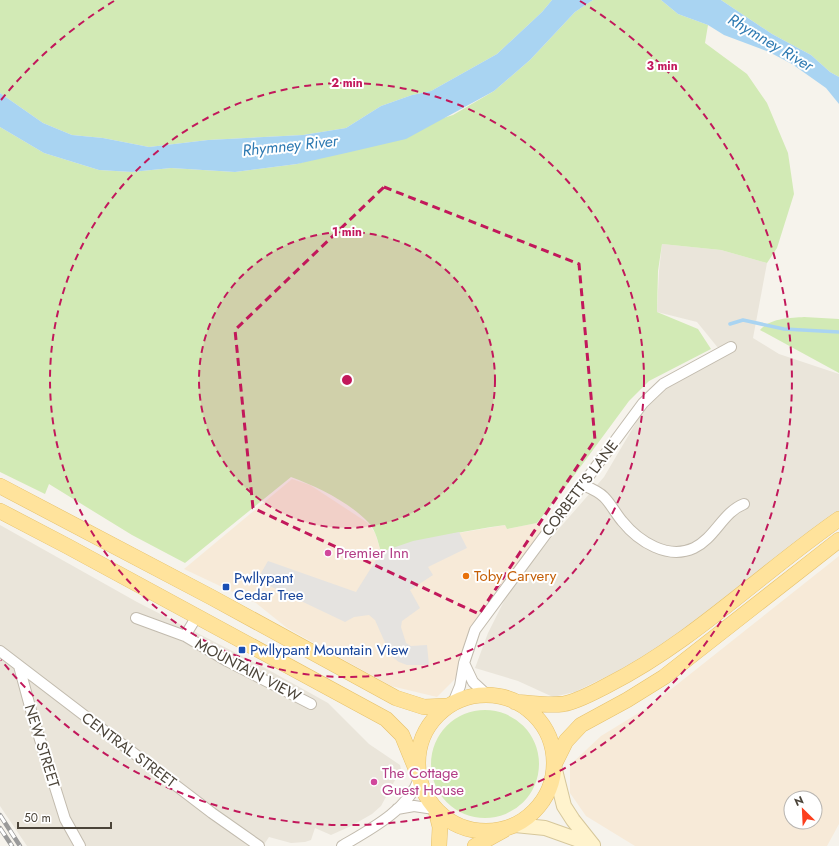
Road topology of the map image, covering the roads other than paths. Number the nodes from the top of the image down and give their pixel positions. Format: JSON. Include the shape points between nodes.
{"nodes":[{"id":1,"x":731,"y":347,"type":"dead end"},
{"id":2,"x":583,"y":485,"type":"junction"},
{"id":3,"x":0,"y":486,"type":"edge"},
{"id":4,"x":744,"y":504,"type":"dead end"},
{"id":5,"x":0,"y":511,"type":"edge"},
{"id":6,"x":839,"y":519,"type":"edge"},
{"id":7,"x":839,"y":540,"type":"edge"},
{"id":8,"x":197,"y":616,"type":"junction"},
{"id":9,"x":136,"y":618,"type":"dead end"},
{"id":10,"x":185,"y":636,"type":"junction"},
{"id":11,"x":0,"y":651,"type":"edge"},
{"id":12,"x":464,"y":663,"type":"junction"},
{"id":13,"x":19,"y":666,"type":"junction"},
{"id":14,"x":487,"y":695,"type":"junction"},
{"id":15,"x":515,"y":702,"type":"junction"},
{"id":16,"x":311,"y":704,"type":"dead end"},
{"id":17,"x":449,"y":704,"type":"junction"},
{"id":18,"x":555,"y":765,"type":"junction"},
{"id":19,"x":419,"y":776,"type":"junction"},
{"id":20,"x":395,"y":810,"type":"junction"},
{"id":21,"x":435,"y":810,"type":"junction"},
{"id":22,"x":513,"y":826,"type":"junction"},
{"id":23,"x":595,"y":845,"type":"edge"},
{"id":24,"x":80,"y":846,"type":"edge"},
{"id":25,"x":259,"y":846,"type":"edge"},
{"id":26,"x":342,"y":846,"type":"edge"},
{"id":27,"x":439,"y":846,"type":"edge"},
{"id":28,"x":475,"y":846,"type":"edge"}],
"edges":[{"from":1,"to":2,"type":"street","name":"CORBETT'S LANE","via":[[663,384],[643,403]]},
{"from":2,"to":4,"type":"street","via":[[604,496],[622,521],[640,538],[668,552],[684,551],[703,542],[736,507]]},
{"from":2,"to":12,"type":"street","name":"CORBETT'S LANE","via":[[475,630]]},
{"from":3,"to":17,"type":"main road","via":[[396,698],[424,707]]},
{"from":5,"to":8,"type":"main road"},
{"from":6,"to":15,"type":"main road","via":[[808,540],[671,647],[629,674],[564,704]]},
{"from":7,"to":18,"type":"main road","via":[[664,676],[581,725],[566,741]]},
{"from":8,"to":10,"type":"street","name":"MOUNTAIN VIEW"},
{"from":8,"to":19,"type":"main road","via":[[386,719],[402,735]]},
{"from":9,"to":10,"type":"street","name":"MOUNTAIN VIEW"},
{"from":10,"to":16,"type":"street","name":"MOUNTAIN VIEW","via":[[227,661]]},
{"from":11,"to":13,"type":"street","name":"CENTRAL STREET"},
{"from":12,"to":14,"type":"street","via":[[473,682]]},
{"from":12,"to":17,"type":"street","name":"CORBETT'S LANE","via":[[460,686]]},
{"from":13,"to":24,"type":"street","name":"NEW STREET","via":[[65,819]]},
{"from":13,"to":25,"type":"street","name":"CENTRAL STREET"},
{"from":14,"to":15,"type":"main road"},
{"from":14,"to":17,"type":"main road"},
{"from":15,"to":18,"type":"main road","via":[[530,713],[547,733],[554,748]]},
{"from":17,"to":19,"type":"main road","via":[[434,716],[427,730]]},
{"from":18,"to":22,"type":"main road","via":[[550,784],[541,802],[528,816]]},
{"from":18,"to":23,"type":"main road","via":[[564,806]]},
{"from":19,"to":20,"type":"street","via":[[409,796]]},
{"from":19,"to":21,"type":"main road","via":[[424,795]]},
{"from":20,"to":21,"type":"street","via":[[414,806]]},
{"from":20,"to":26,"type":"street"},
{"from":21,"to":22,"type":"main road","via":[[447,820],[464,827],[486,829]]},
{"from":21,"to":27,"type":"main road","via":[[440,827]]},
{"from":22,"to":23,"type":"main road","via":[[545,828]]},
{"from":22,"to":28,"type":"main road"}]}
